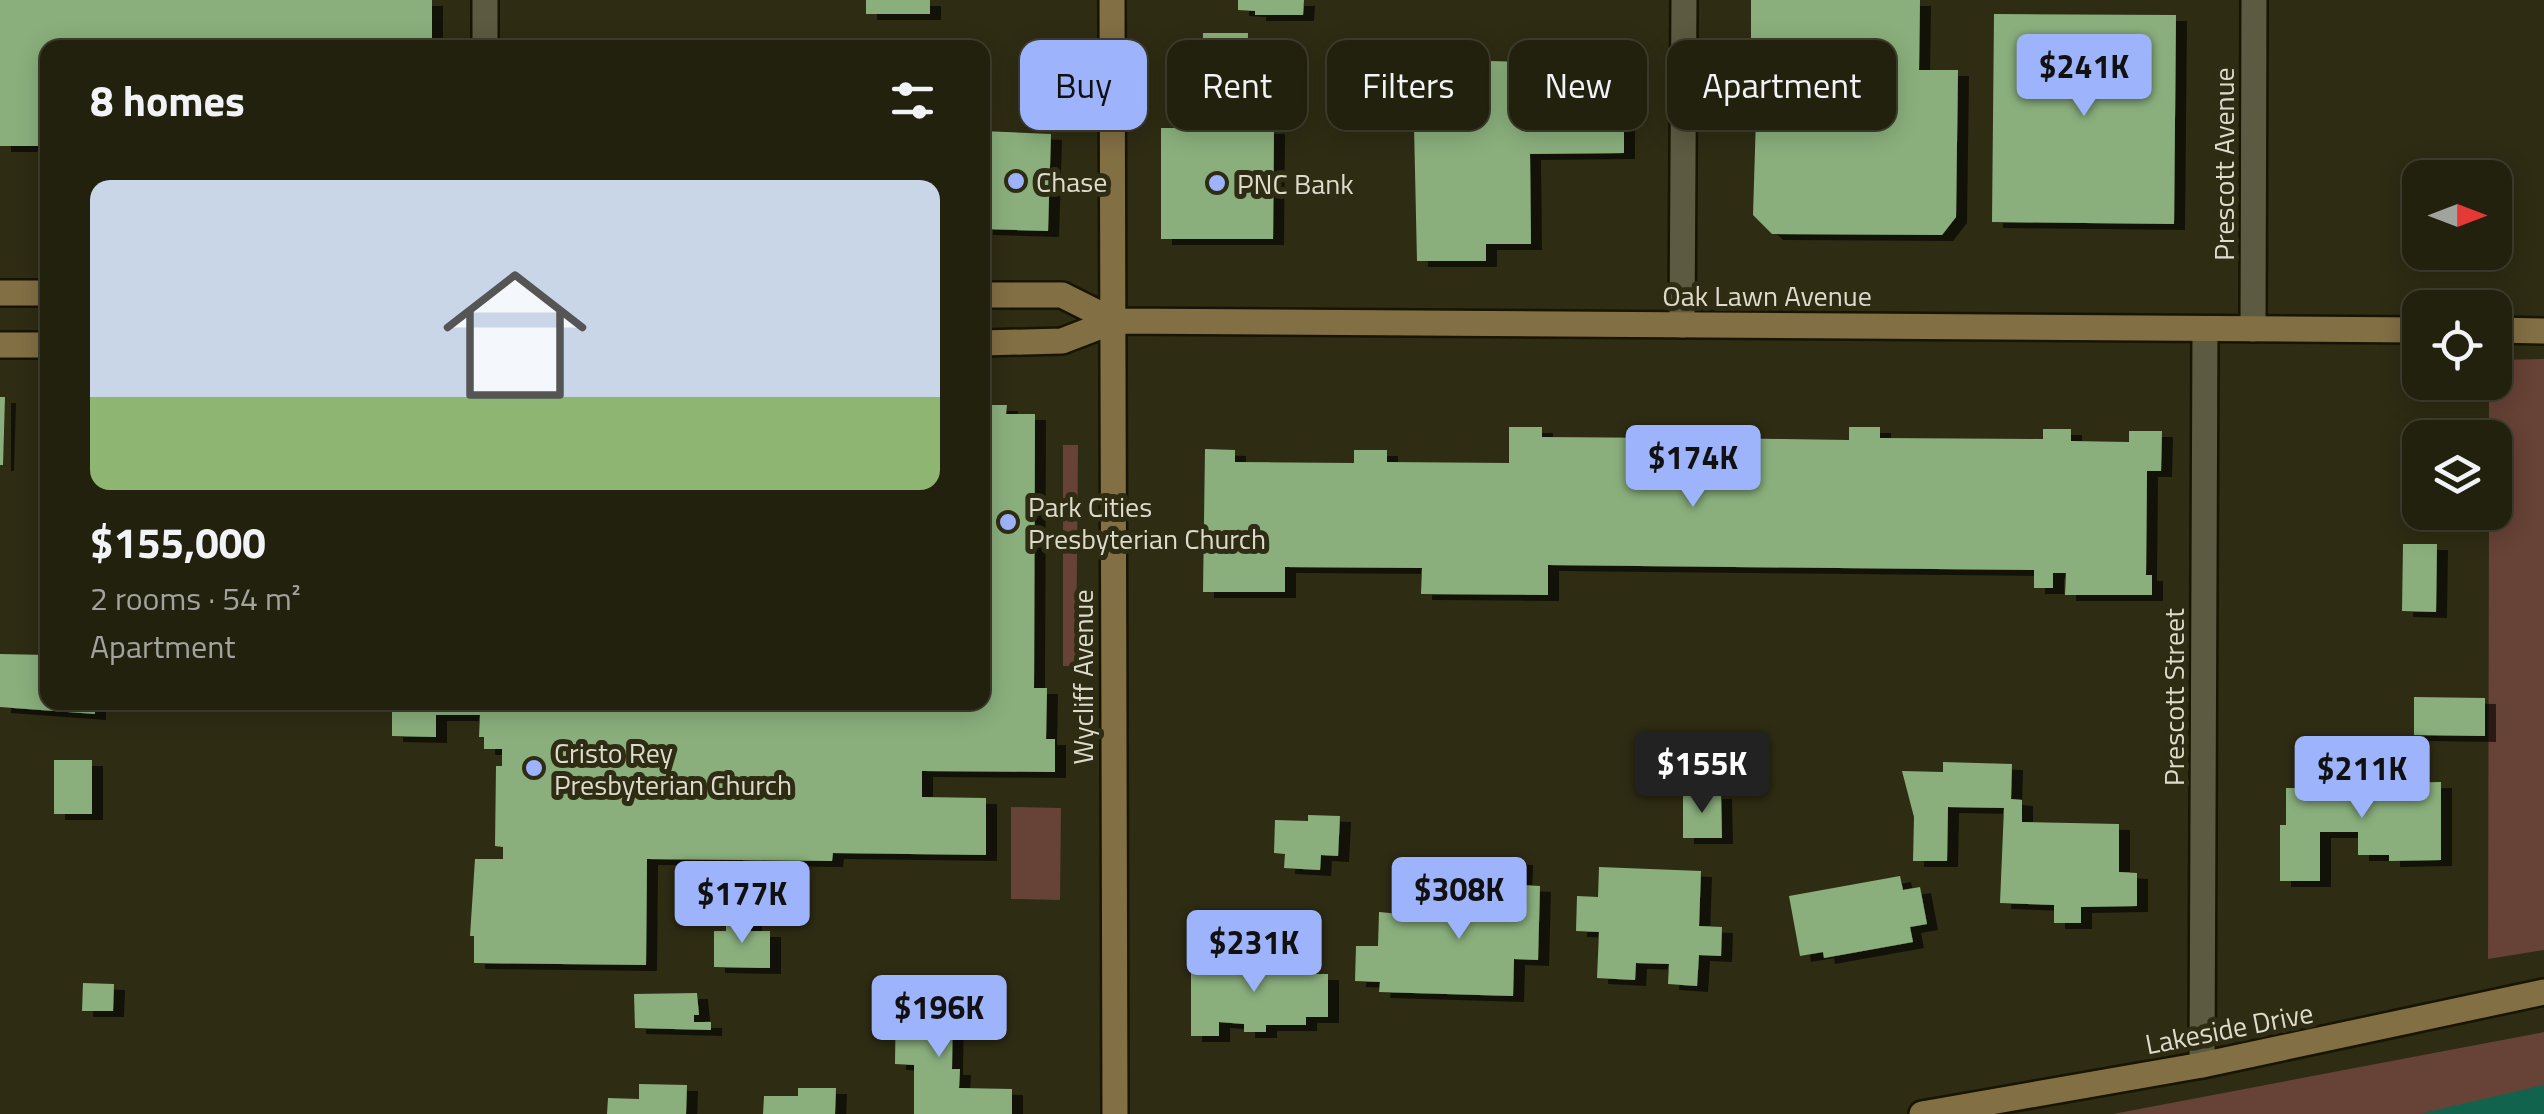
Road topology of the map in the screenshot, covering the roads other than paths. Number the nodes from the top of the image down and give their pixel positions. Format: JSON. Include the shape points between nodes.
{"nodes":[{"id":1,"x":485,"y":0,"type":"edge"},
{"id":2,"x":1112,"y":0,"type":"edge"},
{"id":3,"x":1684,"y":0,"type":"edge"},
{"id":4,"x":2254,"y":0,"type":"edge"},
{"id":5,"x":485,"y":40,"type":"edge"},
{"id":6,"x":0,"y":293,"type":"edge"},
{"id":7,"x":40,"y":294,"type":"edge"},
{"id":8,"x":990,"y":295,"type":"edge"},
{"id":9,"x":1114,"y":321,"type":"junction"},
{"id":10,"x":1682,"y":325,"type":"junction"},
{"id":11,"x":2204,"y":328,"type":"junction"},
{"id":12,"x":2253,"y":329,"type":"junction"},
{"id":13,"x":2402,"y":330,"type":"edge"},
{"id":14,"x":2512,"y":330,"type":"edge"},
{"id":15,"x":2544,"y":331,"type":"edge"},
{"id":16,"x":990,"y":343,"type":"edge"},
{"id":17,"x":0,"y":345,"type":"edge"},
{"id":18,"x":40,"y":345,"type":"edge"},
{"id":19,"x":2544,"y":992,"type":"edge"},
{"id":20,"x":2202,"y":1065,"type":"junction"},
{"id":21,"x":1115,"y":1114,"type":"edge"},
{"id":22,"x":1922,"y":1114,"type":"edge"}],
"edges":[{"from":1,"to":5,"type":"street"},
{"from":2,"to":9,"type":"main road","name":"Wycliff Avenue"},
{"from":3,"to":10,"type":"street"},
{"from":4,"to":12,"type":"street","name":"Prescott Avenue"},
{"from":6,"to":7,"type":"main road"},
{"from":8,"to":9,"type":"main road","name":"Oak Lawn Avenue","via":[[1062,295]]},
{"from":9,"to":10,"type":"main road","name":"Oak Lawn Avenue"},
{"from":9,"to":16,"type":"main road","name":"Oak Lawn Avenue","via":[[1062,341]]},
{"from":9,"to":21,"type":"main road","name":"Wycliff Avenue"},
{"from":10,"to":11,"type":"main road","name":"Oak Lawn Avenue"},
{"from":11,"to":12,"type":"main road","name":"Oak Lawn Avenue"},
{"from":11,"to":20,"type":"street","name":"Prescott Street"},
{"from":12,"to":13,"type":"main road","name":"Oak Lawn Avenue"},
{"from":14,"to":15,"type":"main road"},
{"from":17,"to":18,"type":"main road"},
{"from":19,"to":20,"type":"main road","name":"Lakeside Drive"},
{"from":20,"to":22,"type":"main road","name":"Lakeside Drive"}]}
